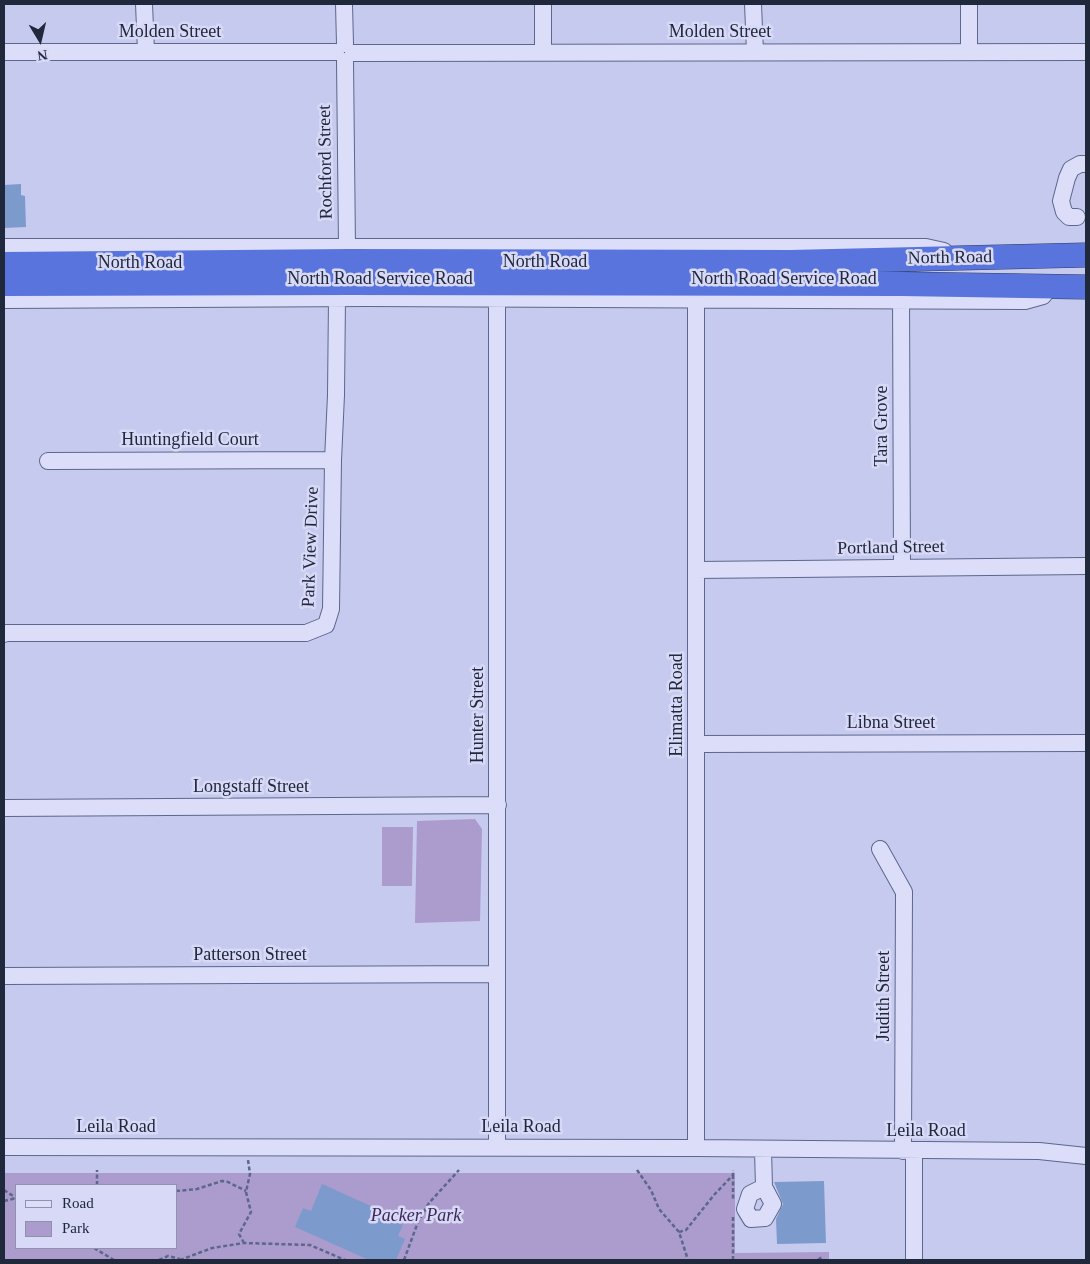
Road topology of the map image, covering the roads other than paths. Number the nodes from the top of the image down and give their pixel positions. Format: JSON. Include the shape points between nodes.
{"nodes":[{"id":1,"x":144,"y":4,"type":"edge"},
{"id":2,"x":344,"y":4,"type":"edge"},
{"id":3,"x":542,"y":4,"type":"edge"},
{"id":4,"x":753,"y":4,"type":"edge"},
{"id":5,"x":968,"y":4,"type":"edge"},
{"id":6,"x":146,"y":51,"type":"junction"},
{"id":7,"x":4,"y":52,"type":"edge"},
{"id":8,"x":544,"y":52,"type":"junction"},
{"id":9,"x":755,"y":52,"type":"junction"},
{"id":10,"x":970,"y":52,"type":"junction"},
{"id":11,"x":1086,"y":52,"type":"edge"},
{"id":12,"x":345,"y":53,"type":"junction"},
{"id":13,"x":1086,"y":164,"type":"edge"},
{"id":14,"x":1077,"y":218,"type":"dead end"},
{"id":15,"x":4,"y":247,"type":"edge"},
{"id":16,"x":1086,"y":256,"type":"edge"},
{"id":17,"x":975,"y":258,"type":"junction"},
{"id":18,"x":4,"y":264,"type":"edge"},
{"id":19,"x":346,"y":272,"type":"junction"},
{"id":20,"x":696,"y":282,"type":"junction"},
{"id":21,"x":4,"y":284,"type":"edge"},
{"id":22,"x":1086,"y":287,"type":"edge"},
{"id":23,"x":497,"y":291,"type":"junction"},
{"id":24,"x":901,"y":292,"type":"junction"},
{"id":25,"x":4,"y":300,"type":"edge"},
{"id":26,"x":333,"y":460,"type":"junction"},
{"id":27,"x":48,"y":461,"type":"dead end"},
{"id":28,"x":1086,"y":566,"type":"edge"},
{"id":29,"x":902,"y":568,"type":"junction"},
{"id":30,"x":697,"y":570,"type":"junction"},
{"id":31,"x":4,"y":634,"type":"edge"},
{"id":32,"x":1086,"y":742,"type":"edge"},
{"id":33,"x":697,"y":744,"type":"junction"},
{"id":34,"x":498,"y":805,"type":"junction"},
{"id":35,"x":4,"y":808,"type":"edge"},
{"id":36,"x":880,"y":849,"type":"dead end"},
{"id":37,"x":497,"y":974,"type":"junction"},
{"id":38,"x":4,"y":976,"type":"edge"},
{"id":39,"x":1086,"y":1144,"type":"edge"},
{"id":40,"x":4,"y":1147,"type":"edge"},
{"id":41,"x":498,"y":1147,"type":"junction"},
{"id":42,"x":696,"y":1148,"type":"junction"},
{"id":43,"x":763,"y":1150,"type":"junction"},
{"id":44,"x":908,"y":1151,"type":"junction"},
{"id":45,"x":1039,"y":1151,"type":"junction"},
{"id":46,"x":1086,"y":1156,"type":"edge"},
{"id":47,"x":764,"y":1187,"type":"dead end"},
{"id":48,"x":914,"y":1260,"type":"edge"}],
"edges":[{"from":1,"to":6,"type":"street"},
{"from":2,"to":12,"type":"street","name":"Rochford Street"},
{"from":3,"to":8,"type":"street"},
{"from":4,"to":9,"type":"street"},
{"from":5,"to":10,"type":"street"},
{"from":6,"to":7,"type":"street","name":"Molden Street"},
{"from":6,"to":12,"type":"street","name":"Molden Street"},
{"from":8,"to":9,"type":"street","name":"Molden Street"},
{"from":8,"to":12,"type":"street","name":"Molden Street"},
{"from":9,"to":10,"type":"street","name":"Molden Street"},
{"from":10,"to":11,"type":"street","name":"Molden Street"},
{"from":12,"to":19,"type":"street","name":"Rochford Street"},
{"from":13,"to":14,"type":"street","via":[[1070,169],[1061,201],[1064,212]]},
{"from":15,"to":19,"type":"street","name":"North Road Service Road"},
{"from":16,"to":17,"type":"highway","name":"North Road"},
{"from":17,"to":19,"type":"street","name":"North Road Service Road","via":[[926,247]]},
{"from":17,"to":20,"type":"highway","name":"North Road","via":[[791,262]]},
{"from":18,"to":19,"type":"highway","name":"North Road"},
{"from":19,"to":20,"type":"highway","name":"North Road"},
{"from":19,"to":21,"type":"highway","name":"North Road"},
{"from":19,"to":23,"type":"highway","name":"North Road"},
{"from":19,"to":25,"type":"street","name":"North Road Service Road"},
{"from":19,"to":26,"type":"street","name":"Park View Drive"},
{"from":20,"to":23,"type":"highway","name":"North Road"},
{"from":20,"to":24,"type":"highway","name":"North Road"},
{"from":20,"to":30,"type":"street","name":"Elimatta Road"},
{"from":22,"to":24,"type":"highway","name":"North Road"},
{"from":23,"to":34,"type":"street","name":"Hunter Street"},
{"from":24,"to":29,"type":"street","name":"Tara Grove"},
{"from":26,"to":27,"type":"street","name":"Huntingfield Court"},
{"from":26,"to":31,"type":"street","name":"Park View Drive","via":[[331,609],[326,625],[306,633]]},
{"from":28,"to":29,"type":"street","name":"Portland Street"},
{"from":29,"to":30,"type":"street","name":"Portland Street"},
{"from":30,"to":33,"type":"street","name":"Elimatta Road"},
{"from":32,"to":33,"type":"street","name":"Libna Street"},
{"from":33,"to":42,"type":"street","name":"Elimatta Road"},
{"from":34,"to":35,"type":"street","name":"Longstaff Street"},
{"from":34,"to":37,"type":"street","name":"Hunter Street"},
{"from":36,"to":44,"type":"street","name":"Judith Street","via":[[904,892]]},
{"from":37,"to":38,"type":"street","name":"Patterson Street"},
{"from":37,"to":41,"type":"street","name":"Hunter Street"},
{"from":39,"to":45,"type":"street","name":"Leila Road"},
{"from":40,"to":41,"type":"street","name":"Leila Road"},
{"from":41,"to":42,"type":"street","name":"Leila Road"},
{"from":42,"to":43,"type":"street","name":"Leila Road"},
{"from":43,"to":44,"type":"street","name":"Leila Road"},
{"from":43,"to":47,"type":"street"},
{"from":44,"to":45,"type":"street","name":"Leila Road"},
{"from":44,"to":48,"type":"street","name":"Judith Street"},
{"from":45,"to":46,"type":"street","name":"Leila Road"}]}
